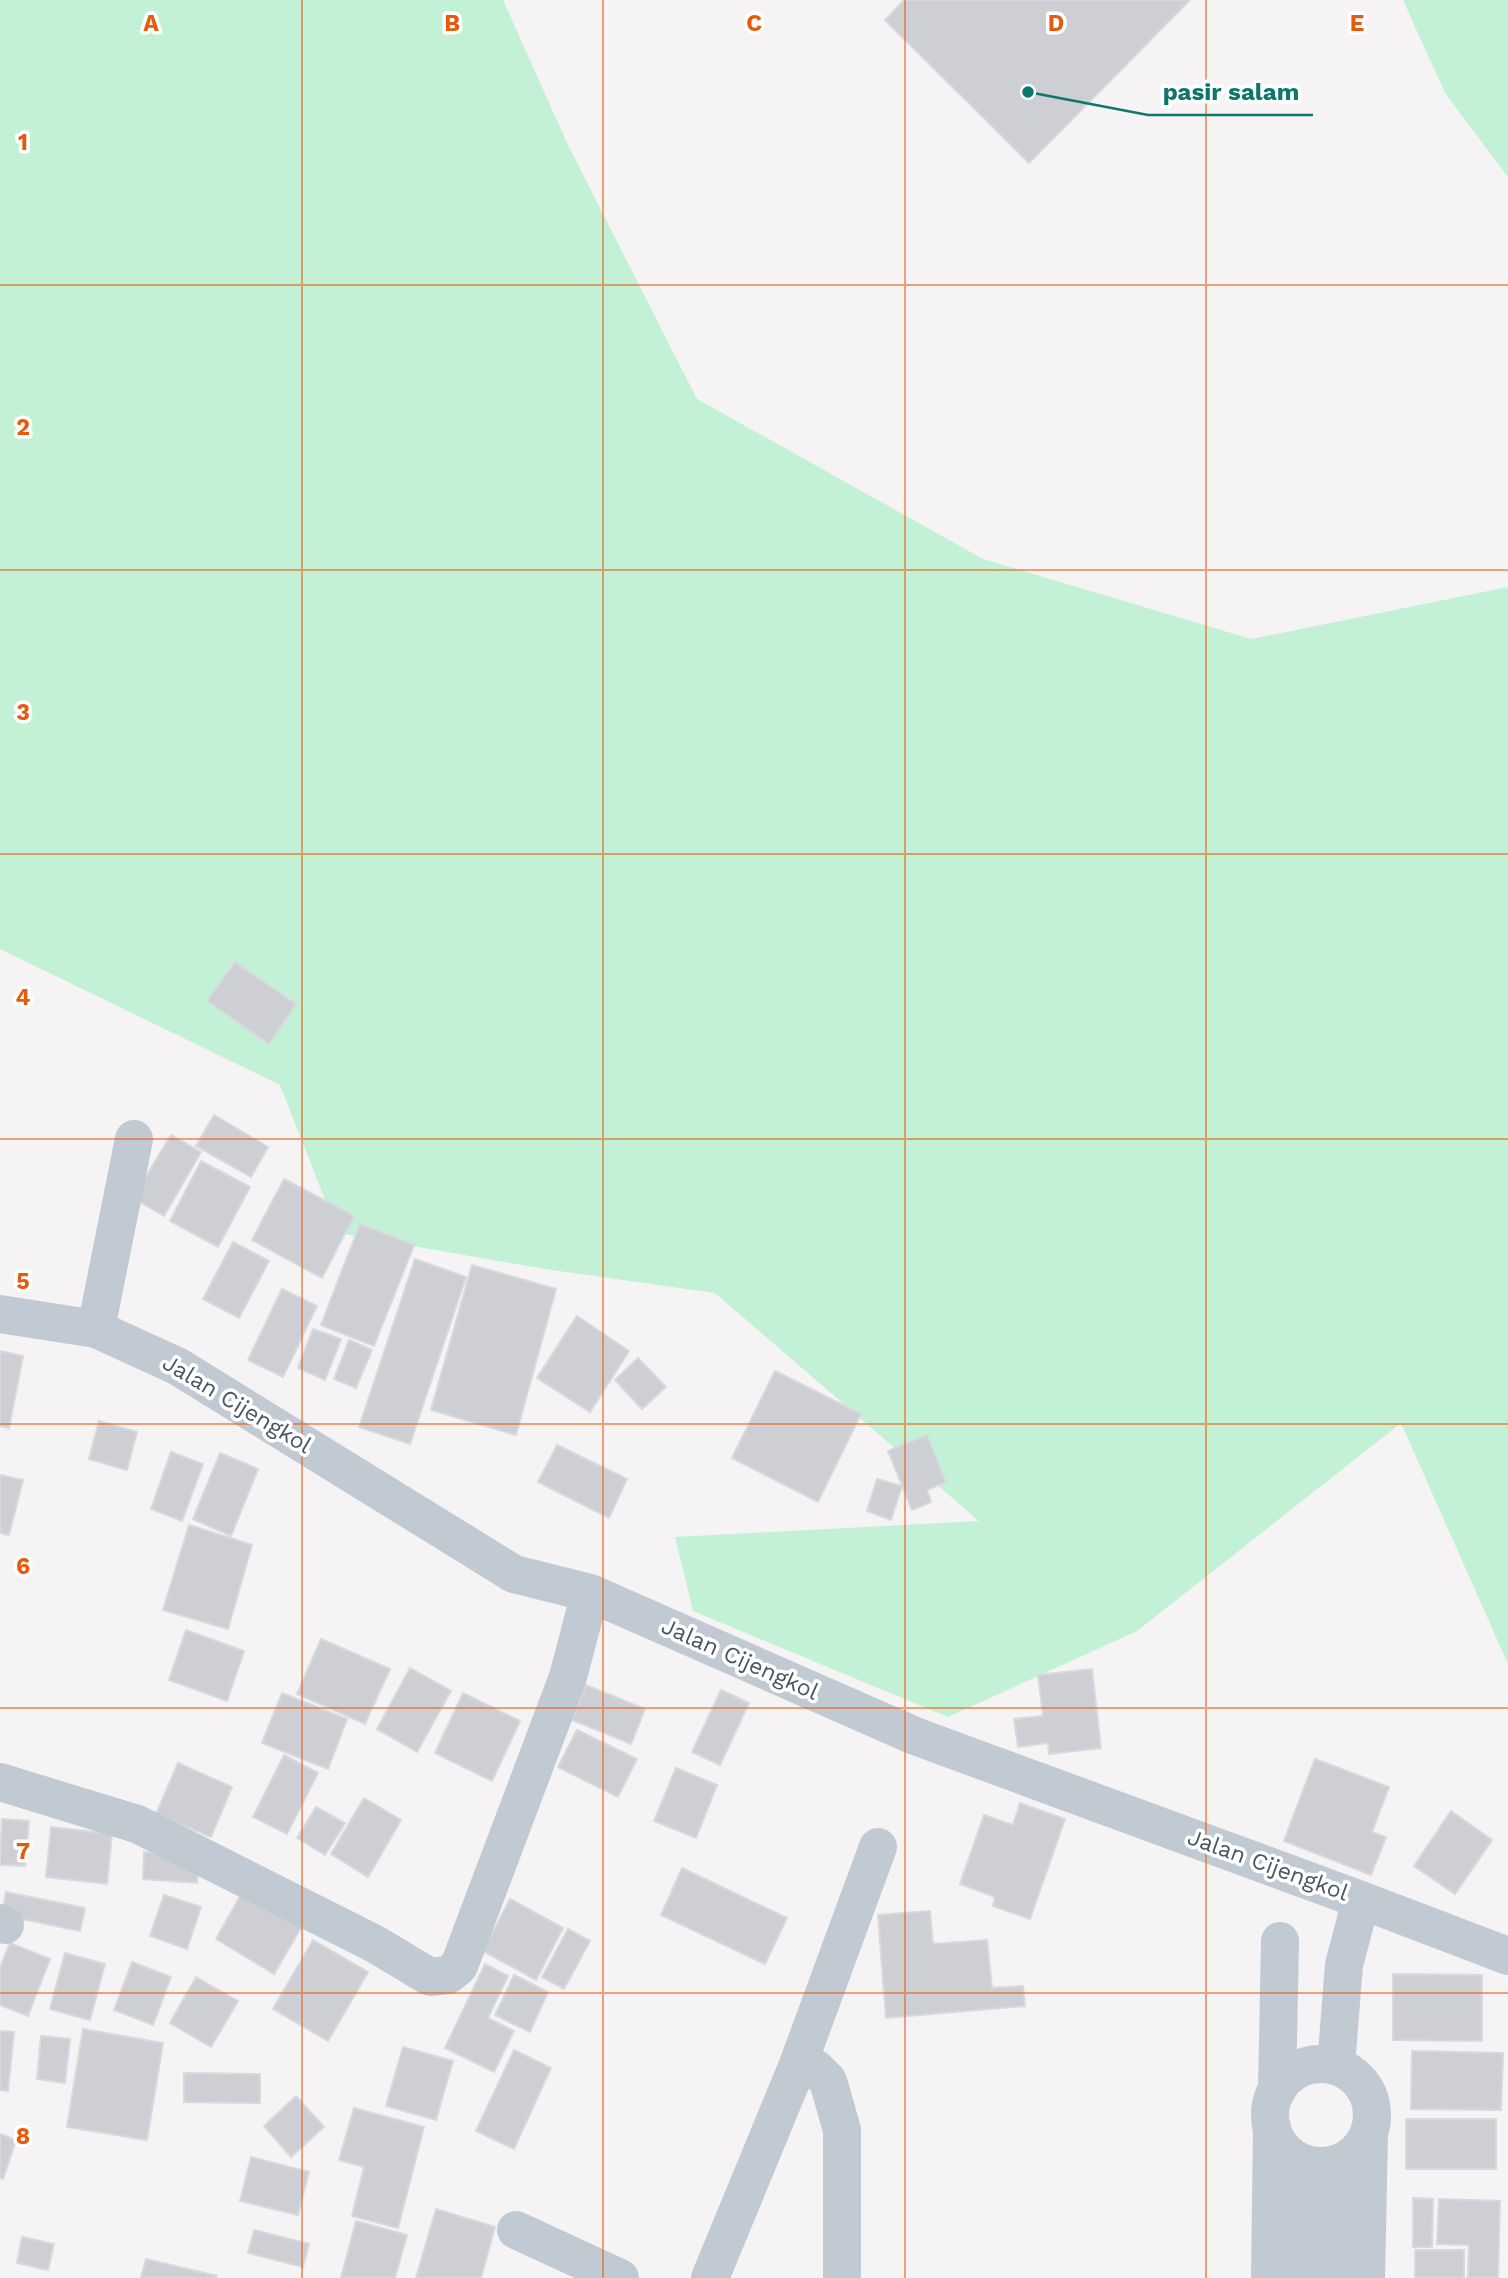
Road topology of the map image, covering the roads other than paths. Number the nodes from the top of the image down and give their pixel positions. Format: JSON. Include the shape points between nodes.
{"nodes":[{"id":1,"x":134,"y":1139,"type":"dead end"},
{"id":2,"x":0,"y":1314,"type":"edge"},
{"id":3,"x":96,"y":1329,"type":"junction"},
{"id":4,"x":590,"y":1593,"type":"junction"},
{"id":5,"x":0,"y":1782,"type":"edge"},
{"id":6,"x":878,"y":1847,"type":"dead end"},
{"id":7,"x":1361,"y":1900,"type":"junction"},
{"id":8,"x":1280,"y":1941,"type":"dead end"},
{"id":9,"x":1508,"y":1956,"type":"edge"},
{"id":10,"x":1336,"y":2066,"type":"junction"},
{"id":11,"x":797,"y":2067,"type":"junction"},
{"id":12,"x":1274,"y":2109,"type":"junction"},
{"id":13,"x":1369,"y":2134,"type":"junction"},
{"id":14,"x":1321,"y":2163,"type":"junction"},
{"id":15,"x":516,"y":2230,"type":"dead end"},
{"id":16,"x":620,"y":2278,"type":"edge"},
{"id":17,"x":710,"y":2278,"type":"edge"},
{"id":18,"x":842,"y":2278,"type":"edge"},
{"id":19,"x":1269,"y":2278,"type":"edge"},
{"id":20,"x":1303,"y":2278,"type":"edge"},
{"id":21,"x":1336,"y":2278,"type":"edge"},
{"id":22,"x":1366,"y":2278,"type":"edge"}],
"edges":[{"from":1,"to":3,"type":"street"},
{"from":2,"to":3,"type":"street","name":"Jalan Cijengkol"},
{"from":3,"to":4,"type":"street","name":"Jalan Cijengkol","via":[[177,1366],[514,1574]]},
{"from":4,"to":5,"type":"street","via":[[568,1677],[459,1966],[448,1975],[430,1977],[375,1944],[137,1824]]},
{"from":4,"to":7,"type":"street","name":"Jalan Cijengkol","via":[[915,1736]]},
{"from":6,"to":11,"type":"street"},
{"from":7,"to":9,"type":"street","name":"Jalan Cijengkol"},
{"from":7,"to":10,"type":"street","via":[[1344,1965]]},
{"from":8,"to":12,"type":"street"},
{"from":10,"to":12,"type":"street","via":[[1302,2068],[1283,2081]]},
{"from":10,"to":13,"type":"street","via":[[1354,2077],[1367,2093],[1372,2113]]},
{"from":11,"to":17,"type":"street"},
{"from":11,"to":18,"type":"street","via":[[816,2069],[828,2081],[842,2130]]},
{"from":12,"to":14,"type":"street","via":[[1276,2138],[1283,2149],[1293,2158]]},
{"from":12,"to":19,"type":"street"},
{"from":13,"to":14,"type":"street","via":[[1357,2152]]},
{"from":13,"to":22,"type":"street"},
{"from":14,"to":20,"type":"street"},
{"from":14,"to":21,"type":"street"},
{"from":15,"to":16,"type":"street"}]}
